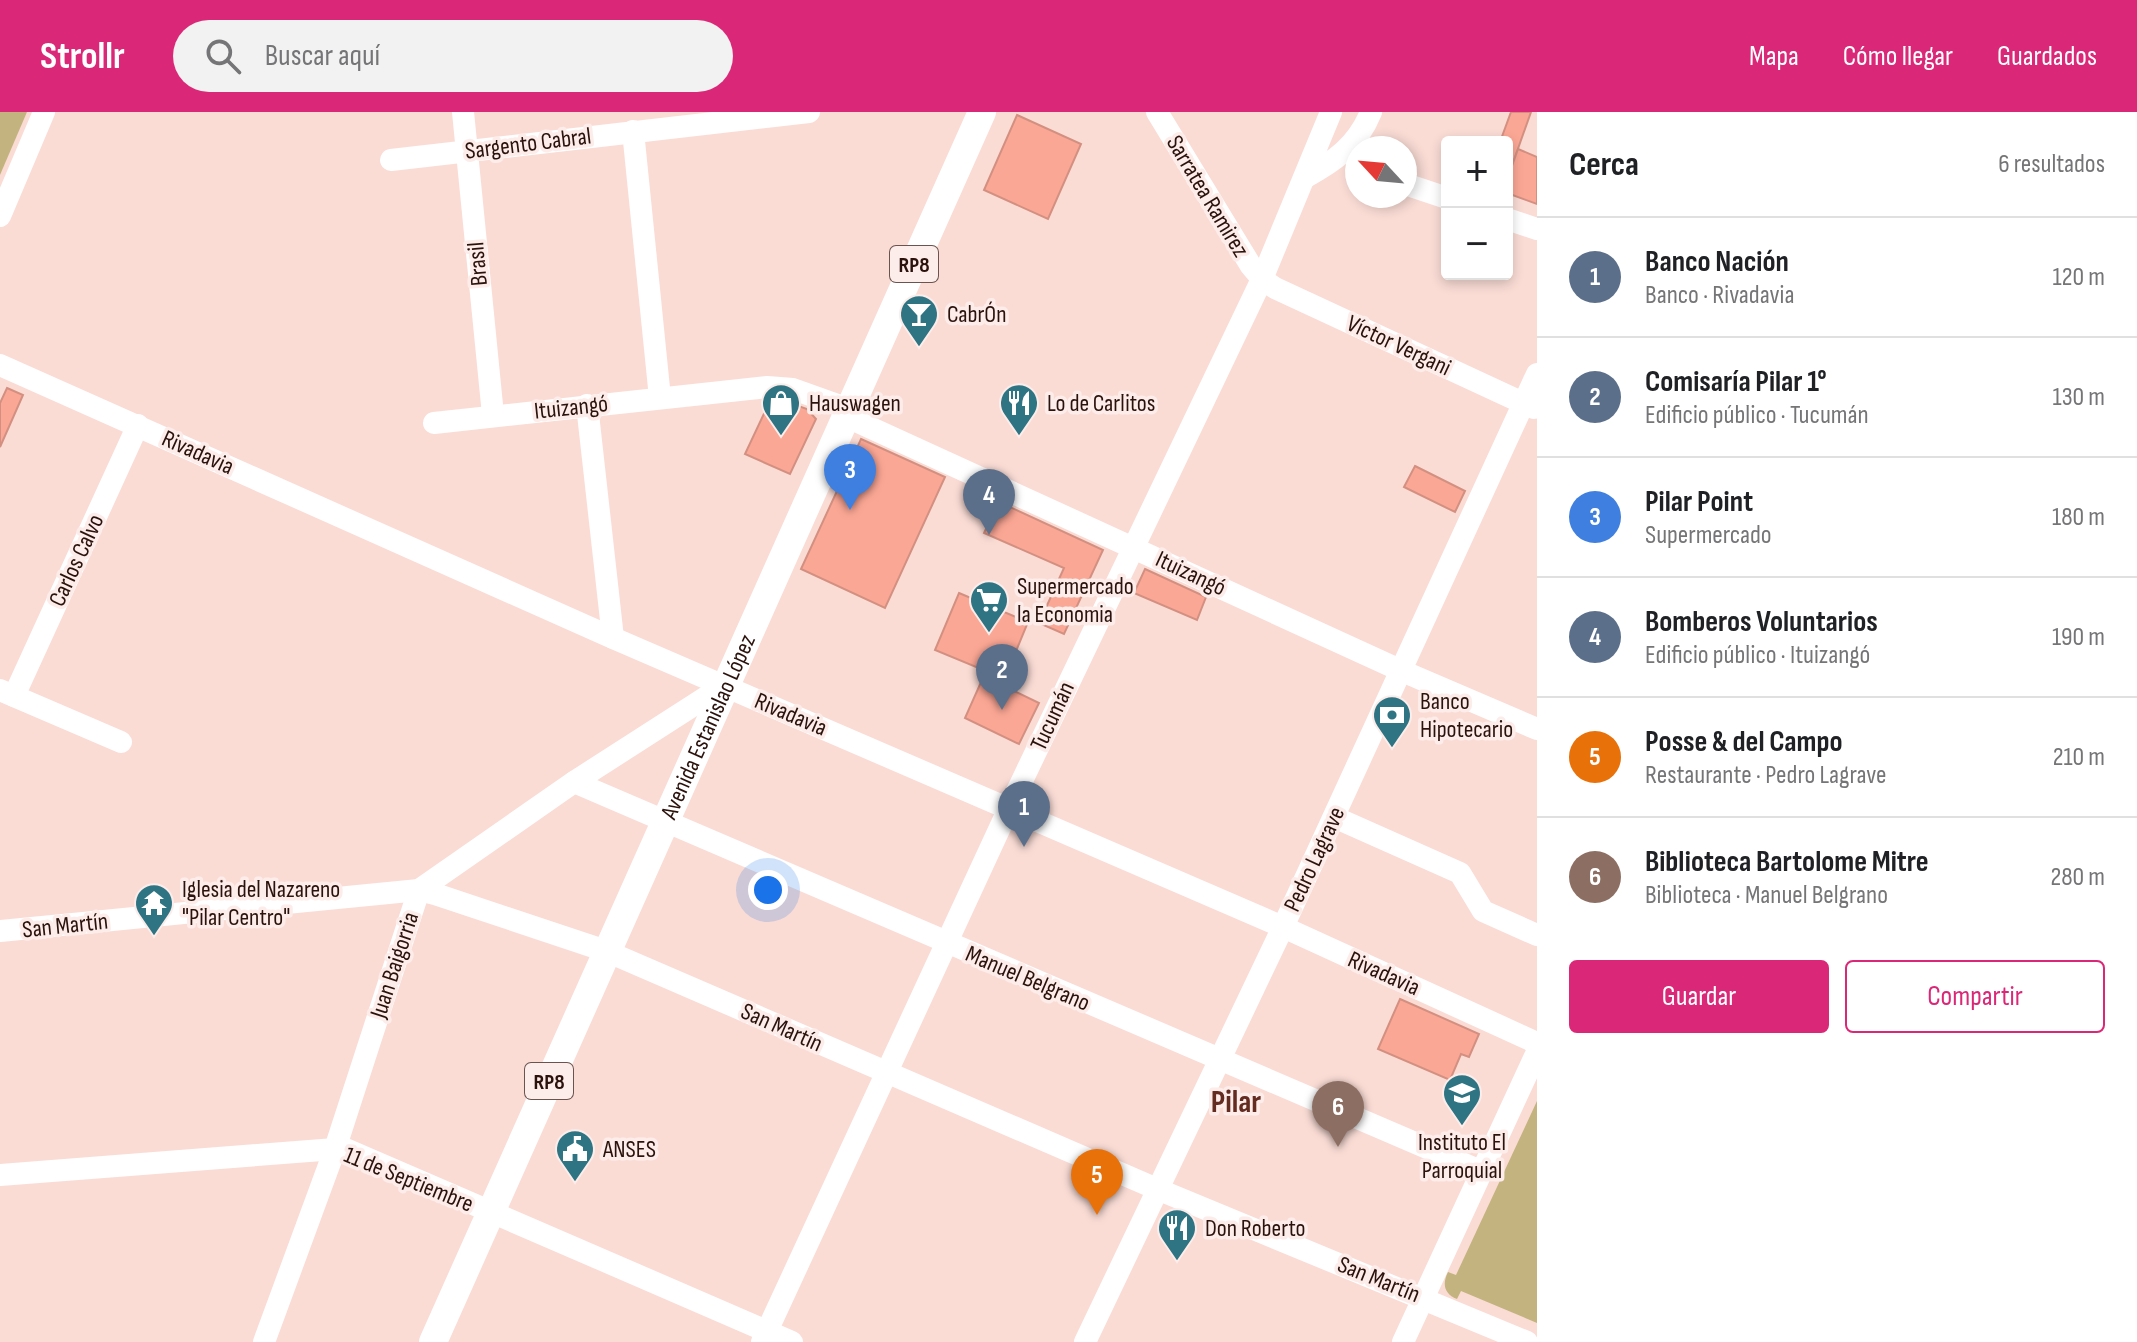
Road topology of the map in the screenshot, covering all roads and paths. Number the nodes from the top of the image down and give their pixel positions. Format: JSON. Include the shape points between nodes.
{"nodes":[{"id":1,"x":44,"y":112,"type":"edge"},
{"id":2,"x":463,"y":112,"type":"edge"},
{"id":3,"x":809,"y":112,"type":"edge"},
{"id":4,"x":982,"y":112,"type":"edge"},
{"id":5,"x":1157,"y":112,"type":"edge"},
{"id":6,"x":1371,"y":114,"type":"edge"},
{"id":7,"x":741,"y":116,"type":"edge"},
{"id":8,"x":1327,"y":122,"type":"edge"},
{"id":9,"x":633,"y":131,"type":"junction"},
{"id":10,"x":1360,"y":136,"type":"edge"},
{"id":11,"x":1372,"y":136,"type":"edge"},
{"id":12,"x":467,"y":150,"type":"junction"},
{"id":13,"x":1345,"y":159,"type":"edge"},
{"id":14,"x":391,"y":160,"type":"dead end"},
{"id":15,"x":1345,"y":164,"type":"edge"},
{"id":16,"x":1304,"y":178,"type":"junction"},
{"id":17,"x":1417,"y":188,"type":"edge"},
{"id":18,"x":1441,"y":196,"type":"edge"},
{"id":19,"x":0,"y":216,"type":"edge"},
{"id":20,"x":1513,"y":221,"type":"edge"},
{"id":21,"x":1537,"y":229,"type":"edge"},
{"id":22,"x":1262,"y":279,"type":"junction"},
{"id":23,"x":0,"y":365,"type":"edge"},
{"id":24,"x":1537,"y":374,"type":"edge"},
{"id":25,"x":660,"y":398,"type":"junction"},
{"id":26,"x":587,"y":405,"type":"junction"},
{"id":27,"x":1530,"y":406,"type":"edge"},
{"id":28,"x":847,"y":413,"type":"junction"},
{"id":29,"x":493,"y":415,"type":"junction"},
{"id":30,"x":434,"y":423,"type":"dead end"},
{"id":31,"x":138,"y":425,"type":"junction"},
{"id":32,"x":1133,"y":546,"type":"junction"},
{"id":33,"x":613,"y":638,"type":"junction"},
{"id":34,"x":1402,"y":671,"type":"junction"},
{"id":35,"x":725,"y":685,"type":"junction"},
{"id":36,"x":7,"y":693,"type":"edge"},
{"id":37,"x":1537,"y":729,"type":"edge"},
{"id":38,"x":121,"y":742,"type":"dead end"},
{"id":39,"x":574,"y":782,"type":"junction"},
{"id":40,"x":1009,"y":808,"type":"junction"},
{"id":41,"x":1334,"y":817,"type":"junction"},
{"id":42,"x":665,"y":822,"type":"junction"},
{"id":43,"x":419,"y":890,"type":"junction"},
{"id":44,"x":1283,"y":927,"type":"junction"},
{"id":45,"x":0,"y":931,"type":"edge"},
{"id":46,"x":1537,"y":935,"type":"edge"},
{"id":47,"x":946,"y":943,"type":"junction"},
{"id":48,"x":606,"y":951,"type":"junction"},
{"id":49,"x":1537,"y":1043,"type":"edge"},
{"id":50,"x":1537,"y":1052,"type":"edge"},
{"id":51,"x":1219,"y":1059,"type":"junction"},
{"id":52,"x":886,"y":1073,"type":"junction"},
{"id":53,"x":335,"y":1149,"type":"junction"},
{"id":54,"x":1483,"y":1172,"type":"junction"},
{"id":55,"x":0,"y":1175,"type":"edge"},
{"id":56,"x":1157,"y":1189,"type":"junction"},
{"id":57,"x":492,"y":1212,"type":"junction"},
{"id":58,"x":1424,"y":1298,"type":"junction"},
{"id":59,"x":765,"y":1337,"type":"edge"},
{"id":60,"x":264,"y":1342,"type":"edge"},
{"id":61,"x":433,"y":1342,"type":"edge"},
{"id":62,"x":792,"y":1342,"type":"edge"},
{"id":63,"x":1085,"y":1342,"type":"edge"},
{"id":64,"x":1403,"y":1342,"type":"edge"},
{"id":65,"x":1527,"y":1342,"type":"edge"}],
"edges":[{"from":1,"to":19,"type":"street"},
{"from":2,"to":12,"type":"street","name":"Brasil"},
{"from":3,"to":7,"type":"street","name":"Sargento Cabral"},
{"from":4,"to":28,"type":"main road","name":"Avenida Estanislao López","number":"RP8"},
{"from":5,"to":22,"type":"street","name":"Sarratea Ramirez"},
{"from":6,"to":10,"type":"street"},
{"from":6,"to":11,"type":"street"},
{"from":7,"to":9,"type":"street","name":"Sargento Cabral"},
{"from":8,"to":13,"type":"street"},
{"from":8,"to":16,"type":"street","name":"Tucumán"},
{"from":9,"to":12,"type":"street","name":"Sargento Cabral"},
{"from":9,"to":25,"type":"street"},
{"from":12,"to":14,"type":"street","name":"Sargento Cabral"},
{"from":12,"to":29,"type":"street","name":"Brasil"},
{"from":15,"to":16,"type":"street"},
{"from":16,"to":22,"type":"street","name":"Tucumán"},
{"from":17,"to":18,"type":"street"},
{"from":20,"to":21,"type":"street"},
{"from":22,"to":27,"type":"street","name":"Víctor Vergani"},
{"from":22,"to":32,"type":"street","name":"Tucumán"},
{"from":23,"to":31,"type":"street","name":"Rivadavia"},
{"from":24,"to":27,"type":"street","name":"Pedro Lagrave"},
{"from":25,"to":26,"type":"street","name":"Ituizangó"},
{"from":25,"to":28,"type":"street","name":"Ituizangó","via":[[782,387]]},
{"from":26,"to":29,"type":"street","name":"Ituizangó"},
{"from":26,"to":33,"type":"street"},
{"from":27,"to":34,"type":"street","name":"Pedro Lagrave"},
{"from":28,"to":32,"type":"street","name":"Ituizangó"},
{"from":28,"to":35,"type":"main road","name":"Avenida Estanislao López","number":"RP8"},
{"from":29,"to":30,"type":"street","name":"Ituizangó"},
{"from":31,"to":33,"type":"street","name":"Rivadavia"},
{"from":31,"to":36,"type":"street","name":"Carlos Calvo"},
{"from":32,"to":34,"type":"street","name":"Ituizangó"},
{"from":32,"to":40,"type":"street","name":"Tucumán"},
{"from":33,"to":35,"type":"street","name":"Rivadavia"},
{"from":34,"to":37,"type":"street","name":"Ituizangó"},
{"from":34,"to":41,"type":"street","name":"Pedro Lagrave"},
{"from":35,"to":39,"type":"street","name":"Juan Baigorria"},
{"from":35,"to":40,"type":"street","name":"Rivadavia"},
{"from":35,"to":42,"type":"main road","name":"Avenida Estanislao López","number":"RP8"},
{"from":36,"to":38,"type":"street"},
{"from":39,"to":42,"type":"street","name":"Manuel Belgrano"},
{"from":39,"to":43,"type":"street","name":"Juan Baigorria"},
{"from":40,"to":44,"type":"street","name":"Rivadavia"},
{"from":40,"to":47,"type":"street","name":"Tucumán"},
{"from":41,"to":44,"type":"street","name":"Pedro Lagrave"},
{"from":41,"to":46,"type":"street","via":[[1460,873],[1483,911]]},
{"from":42,"to":47,"type":"street","name":"Manuel Belgrano"},
{"from":42,"to":48,"type":"main road","name":"Avenida Estanislao López","number":"RP8"},
{"from":43,"to":45,"type":"street","name":"San Martín"},
{"from":43,"to":48,"type":"street","name":"San Martín"},
{"from":43,"to":53,"type":"street","name":"Juan Baigorria"},
{"from":44,"to":49,"type":"street","name":"Rivadavia"},
{"from":44,"to":51,"type":"street","name":"Pedro Lagrave"},
{"from":47,"to":51,"type":"street","name":"Manuel Belgrano"},
{"from":47,"to":52,"type":"street","name":"Tucumán"},
{"from":48,"to":52,"type":"street","name":"San Martín"},
{"from":48,"to":57,"type":"main road","name":"Avenida Estanislao López","number":"RP8"},
{"from":50,"to":54,"type":"street"},
{"from":51,"to":54,"type":"street","name":"Manuel Belgrano"},
{"from":51,"to":56,"type":"street","name":"Pedro Lagrave"},
{"from":52,"to":56,"type":"street","name":"San Martín"},
{"from":52,"to":59,"type":"street","name":"Tucumán"},
{"from":53,"to":55,"type":"street","name":"11 de Septiembre"},
{"from":53,"to":57,"type":"street","name":"11 de Septiembre","via":[[359,1153]]},
{"from":53,"to":60,"type":"street","name":"Juan Baigorria"},
{"from":54,"to":58,"type":"street"},
{"from":56,"to":58,"type":"street","name":"San Martín"},
{"from":56,"to":63,"type":"street","name":"Pedro Lagrave"},
{"from":57,"to":59,"type":"street","name":"11 de Septiembre"},
{"from":57,"to":61,"type":"main road","name":"Avenida Estanislao López","number":"RP8"},
{"from":58,"to":64,"type":"street"},
{"from":58,"to":65,"type":"street","name":"San Martín"},
{"from":59,"to":62,"type":"street","name":"11 de Septiembre"}]}
